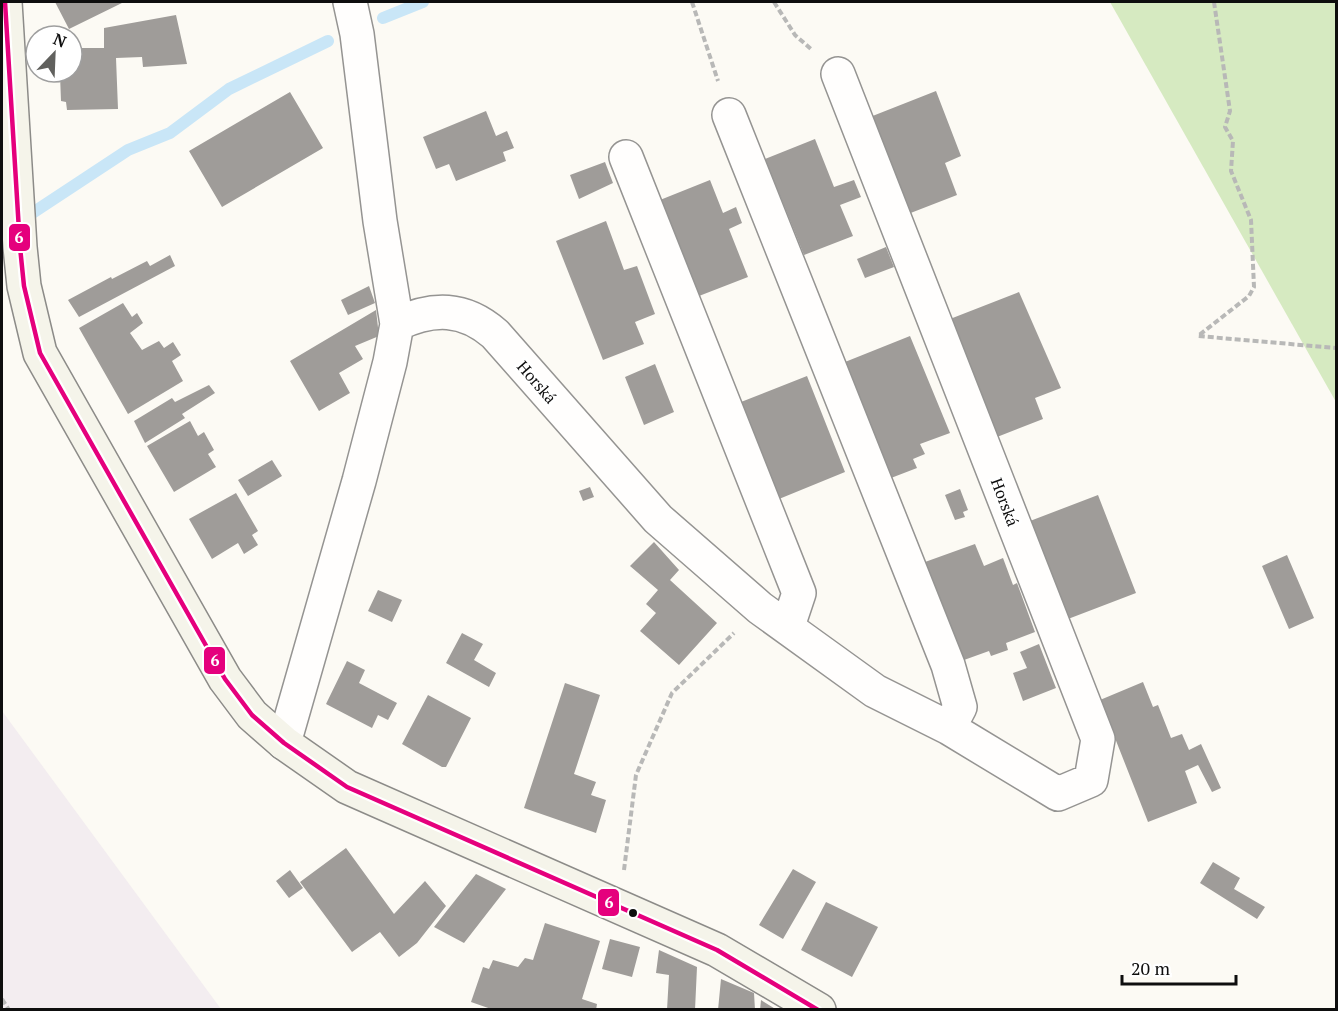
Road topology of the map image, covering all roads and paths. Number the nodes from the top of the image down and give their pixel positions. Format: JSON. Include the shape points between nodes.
{"nodes":[{"id":1,"x":5,"y":2,"type":"edge"},
{"id":2,"x":350,"y":2,"type":"edge"},
{"id":3,"x":692,"y":2,"type":"edge"},
{"id":4,"x":774,"y":2,"type":"edge"},
{"id":5,"x":1214,"y":2,"type":"edge"},
{"id":6,"x":838,"y":74,"type":"joint"},
{"id":7,"x":729,"y":115,"type":"joint"},
{"id":8,"x":626,"y":157,"type":"dead end"},
{"id":9,"x":397,"y":324,"type":"junction"},
{"id":10,"x":1336,"y":348,"type":"edge"},
{"id":11,"x":760,"y":608,"type":"junction"},
{"id":12,"x":788,"y":626,"type":"junction"},
{"id":13,"x":949,"y":728,"type":"junction"},
{"id":14,"x":284,"y":743,"type":"junction"},
{"id":15,"x":620,"y":906,"type":"junction"},
{"id":16,"x":2,"y":999,"type":"edge"},
{"id":17,"x":9,"y":1010,"type":"edge"},
{"id":18,"x":819,"y":1010,"type":"edge"}],
"edges":[{"from":1,"to":14,"type":"street","via":[[20,247],[24,286],[40,353],[225,679],[252,715]]},
{"from":2,"to":9,"type":"street"},
{"from":3,"to":7,"type":"path"},
{"from":4,"to":6,"type":"path","via":[[795,35]]},
{"from":5,"to":10,"type":"path","via":[[1230,111],[1226,127],[1233,141],[1232,171],[1251,220],[1254,287],[1249,296],[1198,336]]},
{"from":6,"to":13,"type":"street","name":"Horská","via":[[1098,739],[1091,780],[1058,794]]},
{"from":7,"to":13,"type":"street","via":[[948,665],[960,707]]},
{"from":8,"to":12,"type":"street","via":[[799,593]]},
{"from":9,"to":11,"type":"street","name":"Horská","via":[[443,310],[482,323],[658,519]]},
{"from":9,"to":14,"type":"street","via":[[359,481]]},
{"from":11,"to":12,"type":"street","name":"Horská"},
{"from":11,"to":15,"type":"path","via":[[672,693],[636,775]]},
{"from":12,"to":13,"type":"street","name":"Horská","via":[[875,691]]},
{"from":14,"to":15,"type":"street","via":[[376,802]]},
{"from":15,"to":18,"type":"street","via":[[717,950]]},
{"from":16,"to":17,"type":"path"}]}
